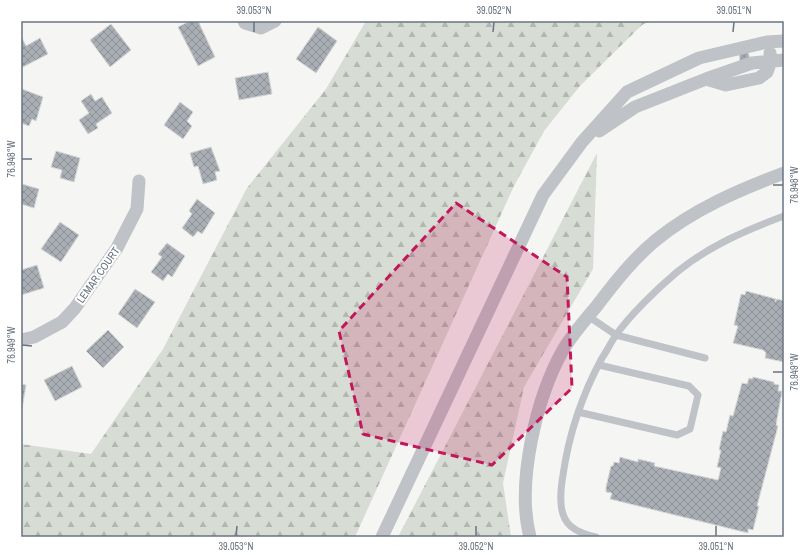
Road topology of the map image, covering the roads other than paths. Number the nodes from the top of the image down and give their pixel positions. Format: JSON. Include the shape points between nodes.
{"nodes":[{"id":1,"x":244,"y":21,"type":"edge"},
{"id":2,"x":274,"y":21,"type":"edge"},
{"id":3,"x":784,"y":41,"type":"edge"},
{"id":4,"x":767,"y":42,"type":"junction"},
{"id":5,"x":699,"y":58,"type":"junction"},
{"id":6,"x":778,"y":60,"type":"edge"},
{"id":7,"x":706,"y":79,"type":"junction"},
{"id":8,"x":582,"y":142,"type":"junction"},
{"id":9,"x":784,"y":173,"type":"edge"},
{"id":10,"x":139,"y":181,"type":"dead end"},
{"id":11,"x":784,"y":216,"type":"edge"},
{"id":12,"x":588,"y":316,"type":"junction"},
{"id":13,"x":616,"y":335,"type":"junction"},
{"id":14,"x":21,"y":340,"type":"edge"},
{"id":15,"x":705,"y":358,"type":"dead end"},
{"id":16,"x":599,"y":365,"type":"junction"},
{"id":17,"x":578,"y":412,"type":"junction"},
{"id":18,"x":382,"y":537,"type":"edge"},
{"id":19,"x":530,"y":537,"type":"edge"},
{"id":20,"x":596,"y":537,"type":"edge"}],
"edges":[{"from":1,"to":2,"type":"street","via":[[246,24],[261,28]]},
{"from":3,"to":4,"type":"street"},
{"from":4,"to":5,"type":"street"},
{"from":4,"to":6,"type":"street"},
{"from":5,"to":7,"type":"street"},
{"from":5,"to":8,"type":"street","via":[[627,92]]},
{"from":6,"to":7,"type":"street","via":[[759,78],[726,84]]},
{"from":7,"to":8,"type":"street","via":[[635,107]]},
{"from":8,"to":18,"type":"street","via":[[543,195]]},
{"from":9,"to":12,"type":"street","via":[[734,192],[692,215],[657,239],[628,265]]},
{"from":10,"to":14,"type":"street","name":"LEMAR COURT","via":[[134,216],[117,248],[75,308],[62,322],[34,337]]},
{"from":11,"to":13,"type":"lane","via":[[747,229],[717,245],[678,272]]},
{"from":12,"to":13,"type":"lane"},
{"from":12,"to":19,"type":"street","via":[[563,351],[544,395],[531,445],[525,488],[526,524]]},
{"from":13,"to":15,"type":"lane"},
{"from":13,"to":16,"type":"lane"},
{"from":16,"to":17,"type":"lane"},
{"from":16,"to":17,"type":"lane","via":[[689,386],[698,395],[690,429],[677,435]]},
{"from":17,"to":20,"type":"lane","via":[[566,452],[561,500],[563,515],[569,525],[580,533]]}]}
